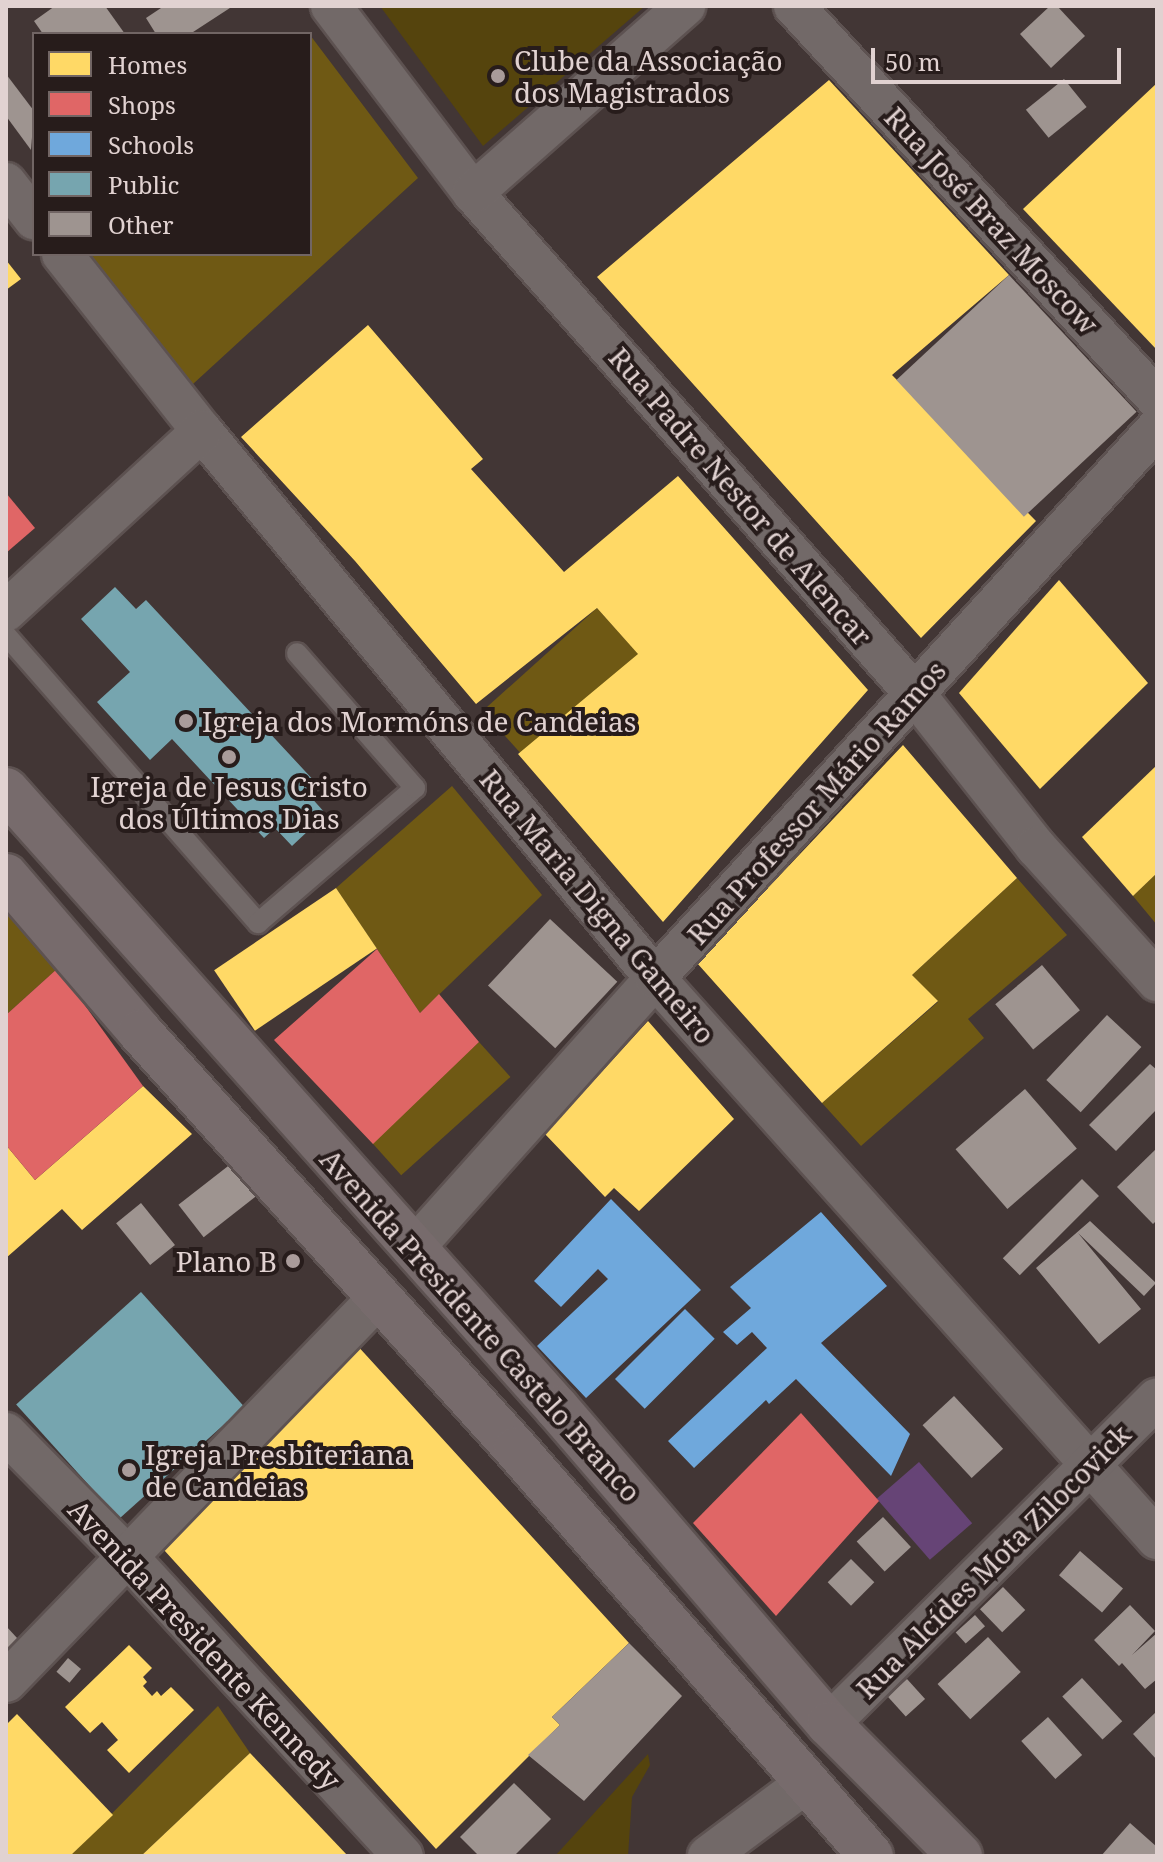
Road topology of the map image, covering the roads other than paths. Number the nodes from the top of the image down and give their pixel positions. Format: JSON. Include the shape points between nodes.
{"nodes":[{"id":1,"x":331,"y":6,"type":"edge"},
{"id":2,"x":685,"y":6,"type":"edge"},
{"id":3,"x":794,"y":6,"type":"edge"},
{"id":4,"x":6,"y":183,"type":"edge"},
{"id":5,"x":473,"y":193,"type":"junction"},
{"id":6,"x":32,"y":216,"type":"edge"},
{"id":7,"x":64,"y":256,"type":"edge"},
{"id":8,"x":1157,"y":399,"type":"edge"},
{"id":9,"x":1157,"y":428,"type":"edge"},
{"id":10,"x":202,"y":431,"type":"junction"},
{"id":11,"x":6,"y":611,"type":"edge"},
{"id":12,"x":6,"y":635,"type":"edge"},
{"id":13,"x":297,"y":653,"type":"dead end"},
{"id":14,"x":915,"y":694,"type":"junction"},
{"id":15,"x":6,"y":790,"type":"edge"},
{"id":16,"x":6,"y":876,"type":"edge"},
{"id":17,"x":655,"y":978,"type":"junction"},
{"id":18,"x":1157,"y":981,"type":"edge"},
{"id":19,"x":185,"y":994,"type":"junction"},
{"id":20,"x":140,"y":1032,"type":"junction"},
{"id":21,"x":413,"y":1249,"type":"junction"},
{"id":22,"x":380,"y":1296,"type":"junction"},
{"id":23,"x":1157,"y":1398,"type":"edge"},
{"id":24,"x":11,"y":1450,"type":"edge"},
{"id":25,"x":1091,"y":1465,"type":"junction"},
{"id":26,"x":1157,"y":1539,"type":"edge"},
{"id":27,"x":126,"y":1555,"type":"junction"},
{"id":28,"x":6,"y":1682,"type":"edge"},
{"id":29,"x":829,"y":1724,"type":"junction"},
{"id":30,"x":806,"y":1783,"type":"junction"},
{"id":31,"x":403,"y":1856,"type":"edge"},
{"id":32,"x":708,"y":1856,"type":"edge"},
{"id":33,"x":871,"y":1856,"type":"edge"},
{"id":34,"x":960,"y":1856,"type":"edge"}],
"edges":[{"from":1,"to":5,"type":"street","name":"Rua Padre Nestor de Alencar"},
{"from":2,"to":5,"type":"street"},
{"from":3,"to":8,"type":"street","name":"Rua José Braz Moscow"},
{"from":4,"to":6,"type":"street"},
{"from":5,"to":14,"type":"street","name":"Rua Padre Nestor de Alencar"},
{"from":7,"to":10,"type":"street","name":"Rua Maria Digna Gameiro"},
{"from":9,"to":14,"type":"street","name":"Rua Professor Mário Ramos"},
{"from":10,"to":11,"type":"street"},
{"from":10,"to":17,"type":"street","name":"Rua Maria Digna Gameiro"},
{"from":12,"to":13,"type":"lane","via":[[258,923],[415,788]]},
{"from":14,"to":17,"type":"street","name":"Rua Professor Mário Ramos"},
{"from":14,"to":18,"type":"street","name":"Rua Padre Nestor de Alencar","via":[[1036,847]]},
{"from":15,"to":19,"type":"main road","name":"Avenida Presidente Castelo Branco"},
{"from":16,"to":20,"type":"main road","name":"Avenida Presidente Castelo Branco"},
{"from":17,"to":21,"type":"street","name":"Rua Professor Mário Ramos"},
{"from":17,"to":25,"type":"street","name":"Rua Maria Digna Gameiro"},
{"from":19,"to":20,"type":"main road"},
{"from":19,"to":21,"type":"main road","name":"Avenida Presidente Castelo Branco"},
{"from":20,"to":22,"type":"main road","name":"Avenida Presidente Castelo Branco"},
{"from":21,"to":29,"type":"main road","name":"Avenida Presidente Castelo Branco"},
{"from":22,"to":27,"type":"street"},
{"from":22,"to":30,"type":"main road","name":"Avenida Presidente Castelo Branco"},
{"from":23,"to":25,"type":"street","name":"Rua Alcídes Mota Zilocovick"},
{"from":24,"to":27,"type":"street","name":"Avenida Presidente Kennedy"},
{"from":25,"to":26,"type":"street","name":"Rua Maria Digna Gameiro"},
{"from":25,"to":29,"type":"street","name":"Rua Alcídes Mota Zilocovick"},
{"from":27,"to":28,"type":"street"},
{"from":27,"to":31,"type":"street","name":"Avenida Presidente Kennedy"},
{"from":29,"to":34,"type":"main road","name":"Avenida Presidente Castelo Branco"},
{"from":30,"to":32,"type":"street"},
{"from":30,"to":33,"type":"main road","name":"Avenida Presidente Castelo Branco"}]}
